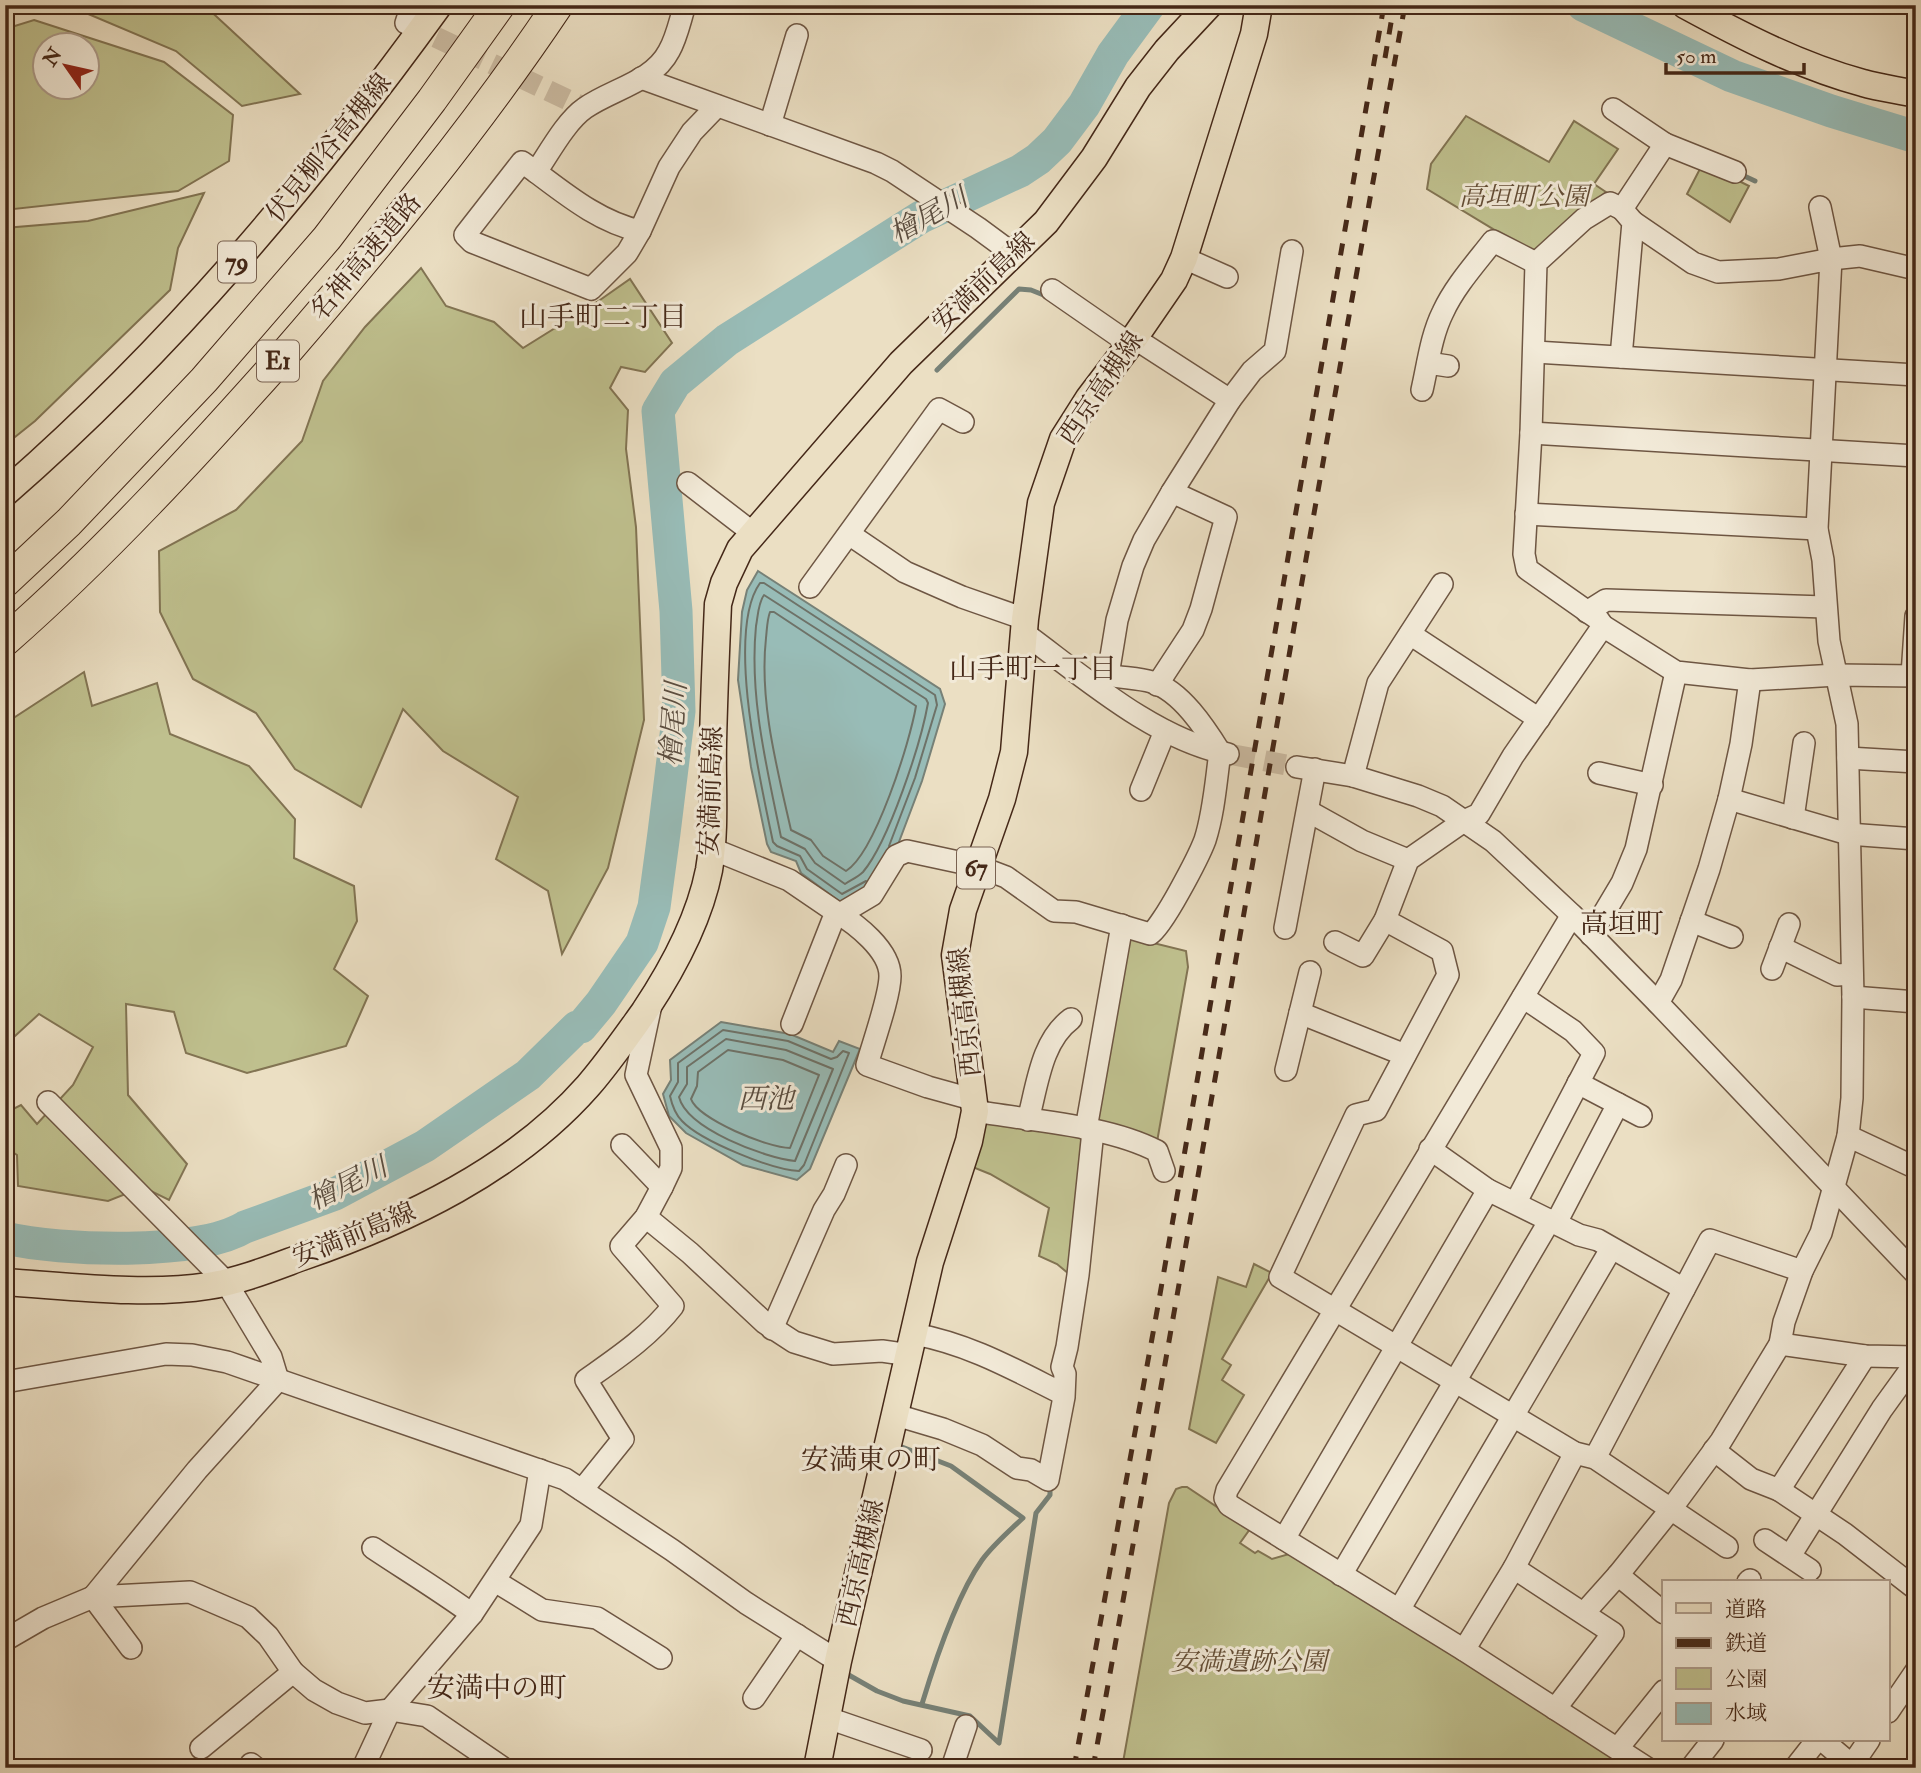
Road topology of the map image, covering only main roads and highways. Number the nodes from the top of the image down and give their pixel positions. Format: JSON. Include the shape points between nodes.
{"nodes":[{"id":1,"x":439,"y":5,"type":"edge"},
{"id":2,"x":500,"y":5,"type":"edge"},
{"id":3,"x":558,"y":5,"type":"edge"},
{"id":4,"x":1209,"y":5,"type":"edge"},
{"id":5,"x":1259,"y":5,"type":"edge"},
{"id":6,"x":1685,"y":5,"type":"edge"},
{"id":7,"x":524,"y":55,"type":"junction"},
{"id":8,"x":1916,"y":94,"type":"edge"},
{"id":9,"x":5,"y":493,"type":"edge"},
{"id":10,"x":5,"y":582,"type":"edge"},
{"id":11,"x":5,"y":641,"type":"edge"},
{"id":12,"x":5,"y":661,"type":"edge"},
{"id":13,"x":5,"y":1282,"type":"edge"},
{"id":14,"x":817,"y":1768,"type":"edge"}],
"edges":[{"from":1,"to":9,"type":"main road","name":"伏見柳谷高槻線","number":"79","via":[[327,154],[249,248],[171,334]]},
{"from":2,"to":10,"type":"highway","name":"名神高速道路","number":"E1","via":[[327,238],[204,380]]},
{"from":3,"to":7,"type":"highway","name":"名神高速道路","number":"E1"},
{"from":4,"to":13,"type":"main road","name":"安満前島線","via":[[1138,87],[1046,222],[901,363],[740,549],[718,604],[709,870],[685,939],[652,1000],[588,1086],[493,1168],[427,1206],[350,1240],[220,1275],[206,1286],[163,1290]]},
{"from":5,"to":14,"type":"main road","name":"西京高槻線","number":"67","via":[[1184,258],[1174,280],[1063,439],[1041,503],[1024,626],[1014,752],[962,910],[955,955],[975,1106],[969,1140],[930,1262]]},
{"from":6,"to":8,"type":"main road","via":[[1822,71]]},
{"from":7,"to":11,"type":"highway","name":"名神高速道路","number":"E1","via":[[341,289],[238,406],[137,514]]},
{"from":7,"to":12,"type":"highway","via":[[452,173],[354,297],[150,522]]}]}
